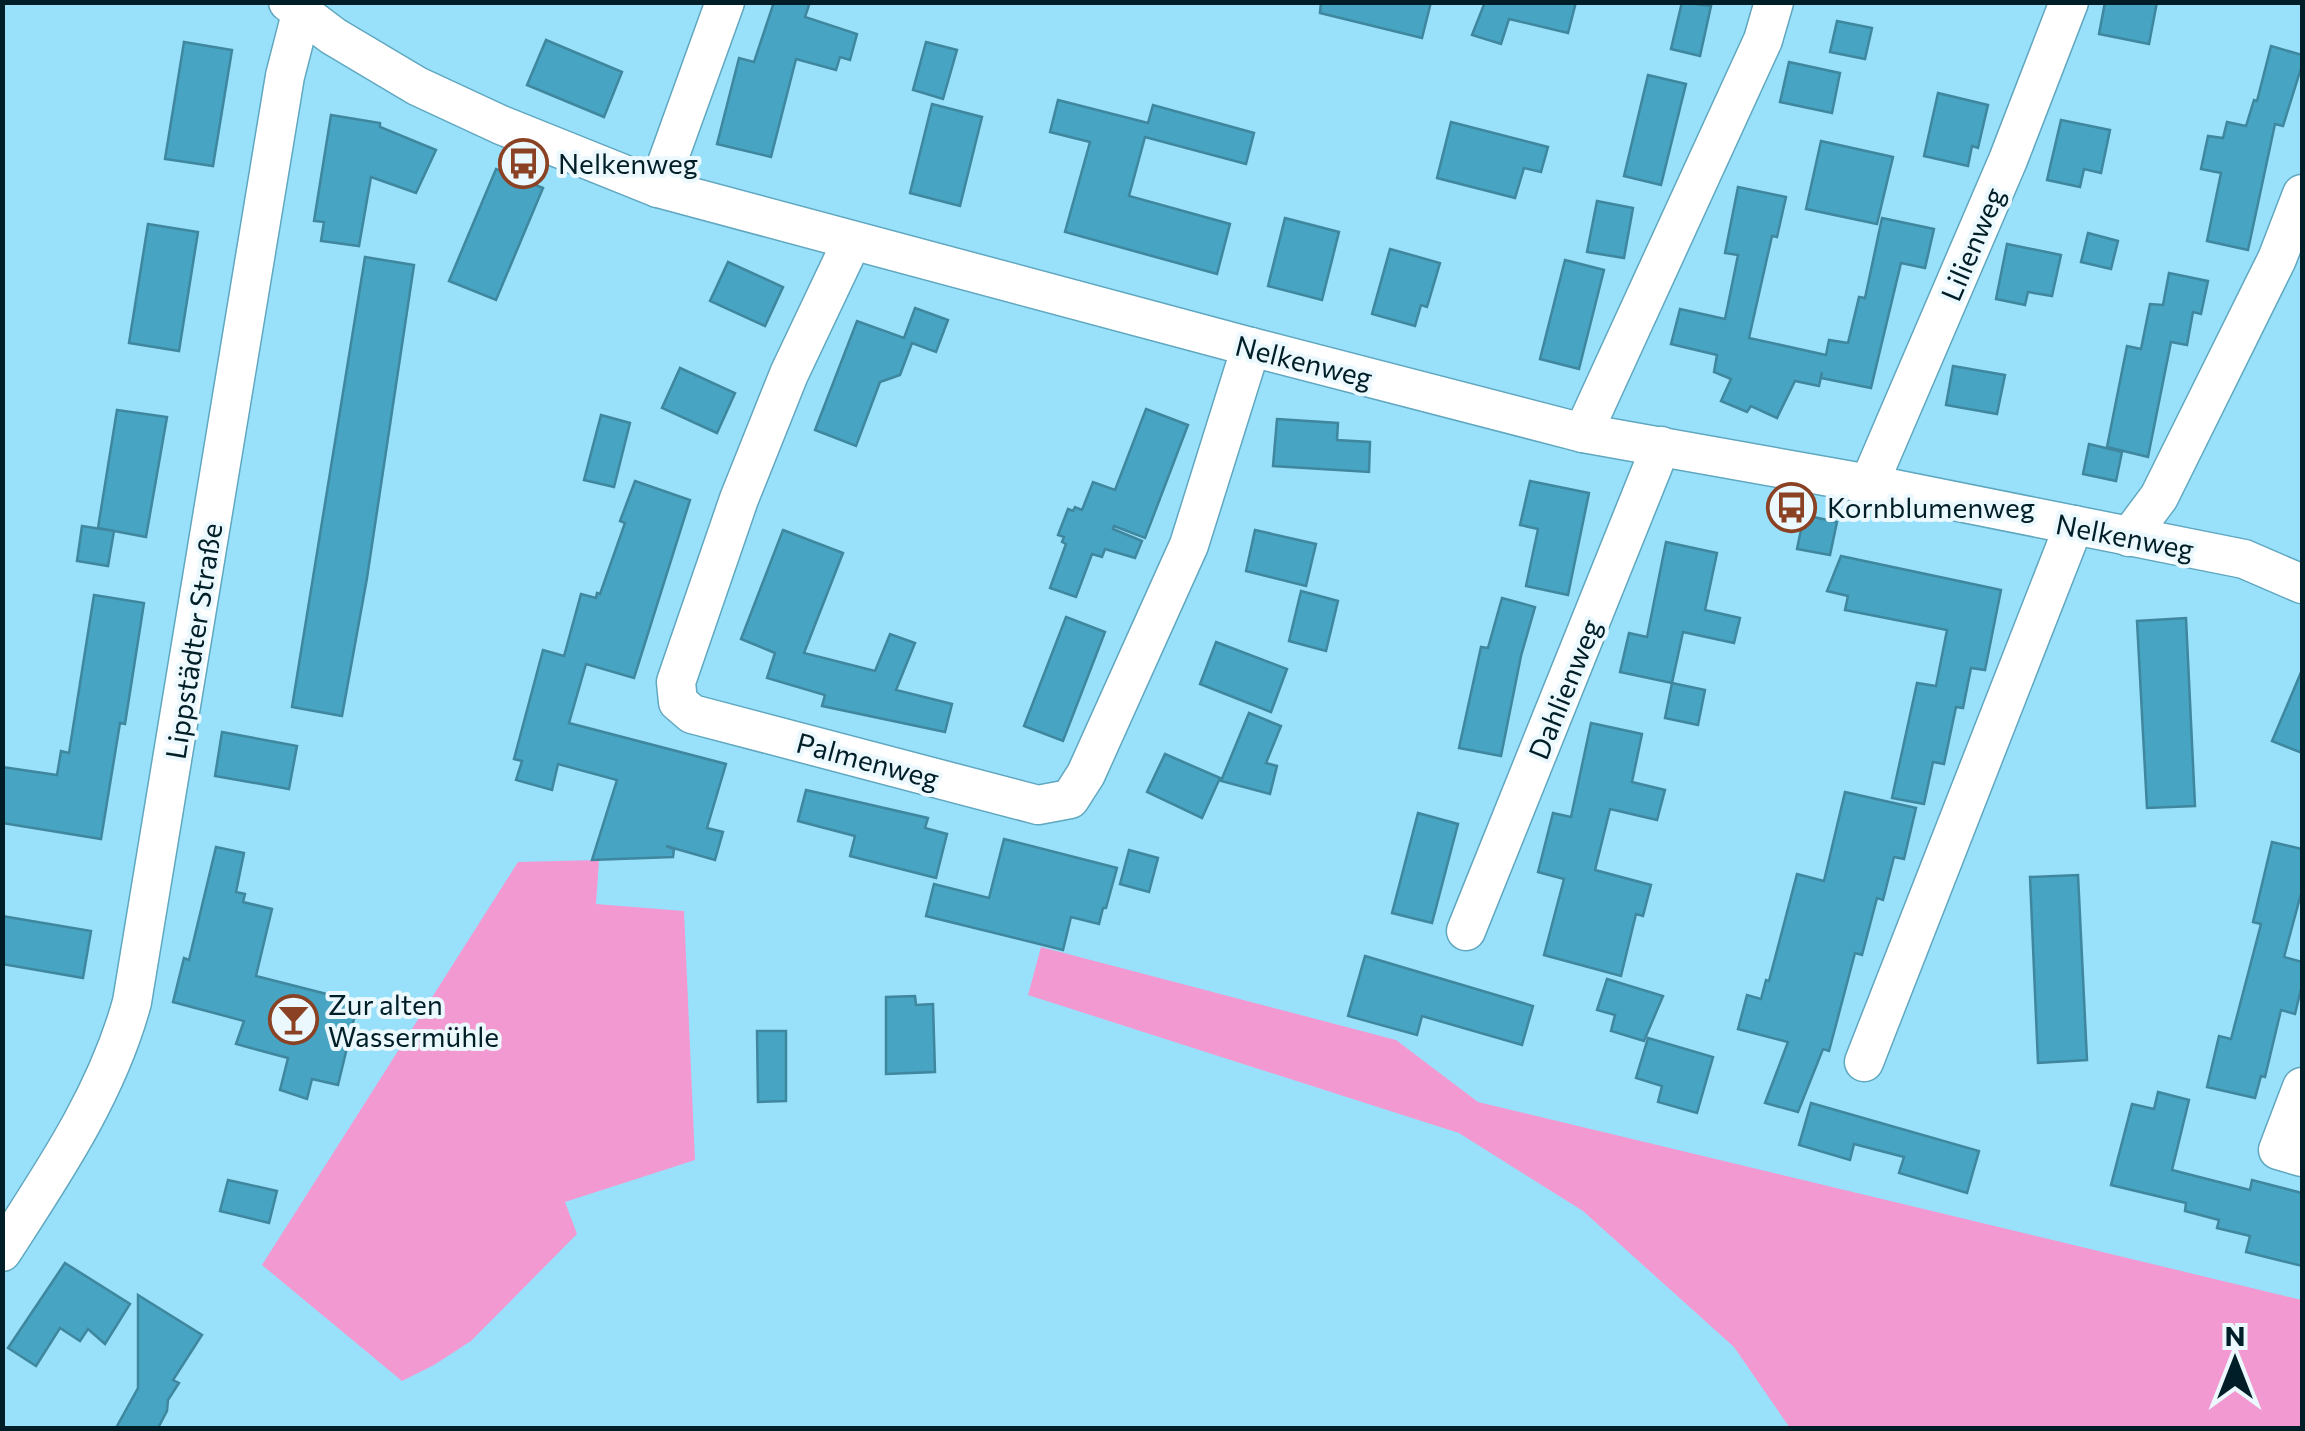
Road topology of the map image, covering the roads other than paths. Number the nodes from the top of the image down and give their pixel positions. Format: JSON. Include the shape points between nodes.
{"nodes":[{"id":1,"x":725,"y":2,"type":"edge"},
{"id":2,"x":1774,"y":2,"type":"edge"},
{"id":3,"x":2069,"y":2,"type":"edge"},
{"id":4,"x":298,"y":5,"type":"edge"},
{"id":5,"x":658,"y":188,"type":"junction"},
{"id":6,"x":2302,"y":194,"type":"edge"},
{"id":7,"x":852,"y":241,"type":"junction"},
{"id":8,"x":1252,"y":348,"type":"junction"},
{"id":9,"x":1583,"y":432,"type":"junction"},
{"id":10,"x":1661,"y":446,"type":"junction"},
{"id":11,"x":1869,"y":484,"type":"junction"},
{"id":12,"x":2074,"y":525,"type":"junction"},
{"id":13,"x":2129,"y":536,"type":"junction"},
{"id":14,"x":2302,"y":584,"type":"edge"},
{"id":15,"x":1466,"y":931,"type":"dead end"},
{"id":16,"x":1864,"y":1062,"type":"dead end"},
{"id":17,"x":2302,"y":1087,"type":"edge"},
{"id":18,"x":2302,"y":1156,"type":"edge"},
{"id":19,"x":2,"y":1252,"type":"edge"}],
"edges":[{"from":1,"to":5,"type":"street"},
{"from":2,"to":9,"type":"street","via":[[1763,40]]},
{"from":3,"to":11,"type":"street","name":"Lilienweg"},
{"from":4,"to":5,"type":"street","name":"Nelkenweg","via":[[362,55],[443,99]]},
{"from":4,"to":19,"type":"street","name":"Lippstädter Straße","via":[[132,1002],[100,1089]]},
{"from":5,"to":7,"type":"street","name":"Nelkenweg"},
{"from":6,"to":13,"type":"street","via":[[2277,259],[2159,497]]},
{"from":7,"to":8,"type":"street","name":"Nelkenweg"},
{"from":7,"to":8,"type":"street","name":"Palmenweg","via":[[789,374],[676,682],[678,702],[692,714],[1038,805],[1070,799],[1189,545]]},
{"from":8,"to":9,"type":"street","name":"Nelkenweg"},
{"from":9,"to":10,"type":"street","name":"Nelkenweg"},
{"from":10,"to":11,"type":"street","name":"Nelkenweg"},
{"from":10,"to":15,"type":"street","name":"Dahlienweg"},
{"from":11,"to":12,"type":"street","name":"Nelkenweg"},
{"from":12,"to":13,"type":"street","name":"Nelkenweg"},
{"from":12,"to":16,"type":"street"},
{"from":13,"to":14,"type":"street","name":"Nelkenweg","via":[[2244,560]]},
{"from":17,"to":18,"type":"street","via":[[2278,1150]]}]}
